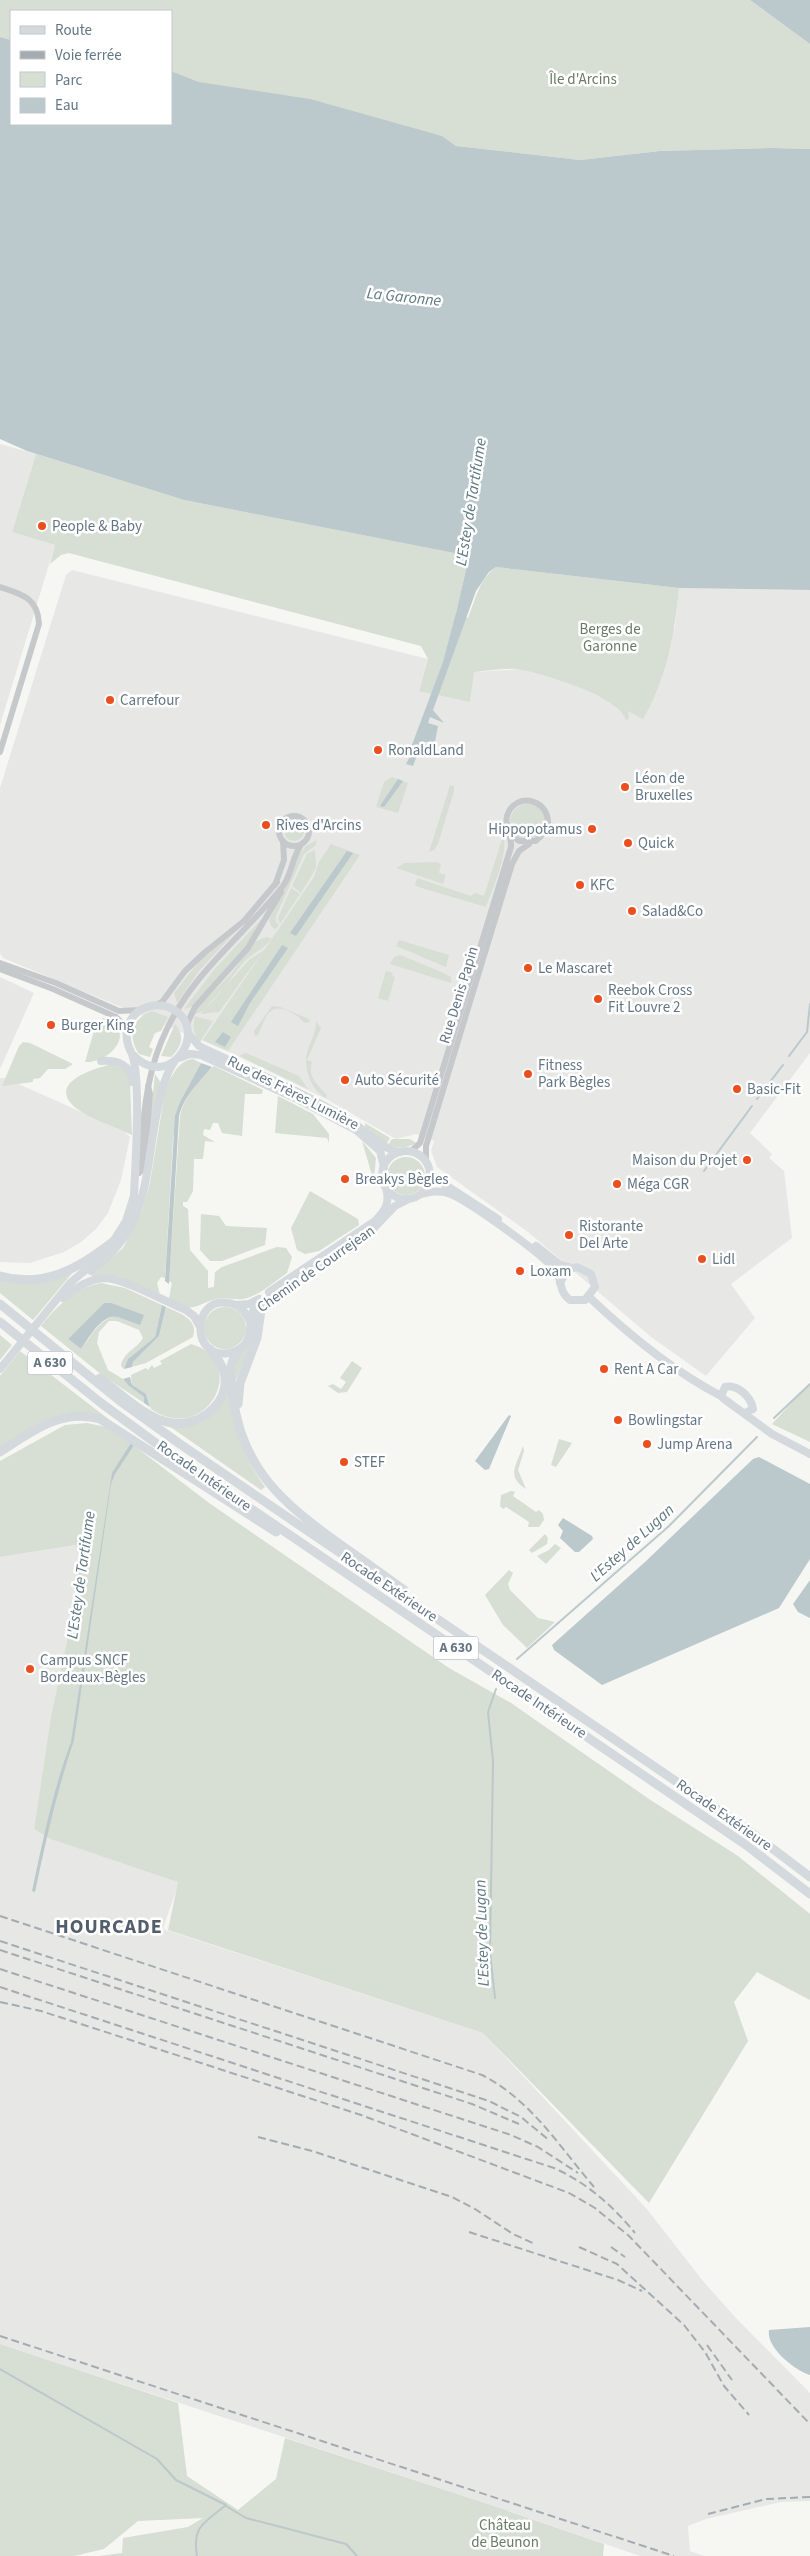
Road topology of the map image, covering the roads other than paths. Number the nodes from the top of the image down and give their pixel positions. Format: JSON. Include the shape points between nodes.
{"nodes":[{"id":1,"x":0,"y":588,"type":"edge"},
{"id":2,"x":0,"y":752,"type":"edge"},
{"id":3,"x":509,"y":833,"type":"junction"},
{"id":4,"x":283,"y":841,"type":"junction"},
{"id":5,"x":531,"y":843,"type":"junction"},
{"id":6,"x":301,"y":844,"type":"junction"},
{"id":7,"x":277,"y":882,"type":"junction"},
{"id":8,"x":284,"y":884,"type":"junction"},
{"id":9,"x":266,"y":905,"type":"junction"},
{"id":10,"x":0,"y":963,"type":"edge"},
{"id":11,"x":0,"y":969,"type":"edge"},
{"id":12,"x":154,"y":1005,"type":"junction"},
{"id":13,"x":141,"y":1010,"type":"junction"},
{"id":14,"x":186,"y":1026,"type":"junction"},
{"id":15,"x":126,"y":1034,"type":"junction"},
{"id":16,"x":132,"y":1054,"type":"junction"},
{"id":17,"x":176,"y":1060,"type":"junction"},
{"id":18,"x":101,"y":1061,"type":"dead end"},
{"id":19,"x":136,"y":1122,"type":"junction"},
{"id":20,"x":400,"y":1152,"type":"junction"},
{"id":21,"x":410,"y":1152,"type":"junction"},
{"id":22,"x":426,"y":1162,"type":"junction"},
{"id":23,"x":384,"y":1167,"type":"junction"},
{"id":24,"x":430,"y":1172,"type":"junction"},
{"id":25,"x":386,"y":1188,"type":"junction"},
{"id":26,"x":421,"y":1194,"type":"junction"},
{"id":27,"x":138,"y":1197,"type":"junction"},
{"id":28,"x":409,"y":1200,"type":"junction"},
{"id":29,"x":115,"y":1240,"type":"junction"},
{"id":30,"x":572,"y":1268,"type":"junction"},
{"id":31,"x":0,"y":1276,"type":"edge"},
{"id":32,"x":297,"y":1280,"type":"junction"},
{"id":33,"x":560,"y":1283,"type":"junction"},
{"id":34,"x":65,"y":1291,"type":"junction"},
{"id":35,"x":590,"y":1297,"type":"junction"},
{"id":36,"x":0,"y":1304,"type":"edge"},
{"id":37,"x":236,"y":1305,"type":"junction"},
{"id":38,"x":46,"y":1313,"type":"junction"},
{"id":39,"x":0,"y":1322,"type":"edge"},
{"id":40,"x":250,"y":1322,"type":"junction"},
{"id":41,"x":199,"y":1325,"type":"junction"},
{"id":42,"x":0,"y":1329,"type":"edge"},
{"id":43,"x":210,"y":1349,"type":"junction"},
{"id":44,"x":239,"y":1350,"type":"junction"},
{"id":45,"x":0,"y":1369,"type":"edge"},
{"id":46,"x":701,"y":1384,"type":"junction"},
{"id":47,"x":725,"y":1387,"type":"junction"},
{"id":48,"x":721,"y":1396,"type":"junction"},
{"id":49,"x":101,"y":1403,"type":"junction"},
{"id":50,"x":749,"y":1411,"type":"junction"},
{"id":51,"x":241,"y":1434,"type":"junction"},
{"id":52,"x":0,"y":1452,"type":"edge"},
{"id":53,"x":810,"y":1454,"type":"edge"},
{"id":54,"x":342,"y":1570,"type":"junction"},
{"id":55,"x":441,"y":1622,"type":"junction"},
{"id":56,"x":810,"y":1877,"type":"edge"},
{"id":57,"x":810,"y":1894,"type":"edge"}],
"edges":[{"from":1,"to":2,"type":"street","via":[[25,596],[34,604],[38,615],[37,633]]},
{"from":3,"to":5,"type":"street","via":[[519,841]]},
{"from":3,"to":5,"type":"street","via":[[507,817],[513,806],[524,801],[538,803],[547,813],[548,824],[544,835]]},
{"from":3,"to":21,"type":"street","name":"Rue Denis Papin","via":[[511,847],[420,1143]]},
{"from":4,"to":6,"type":"street","via":[[292,846]]},
{"from":4,"to":6,"type":"street","via":[[279,833],[280,824],[286,817],[298,816],[310,829],[308,838]]},
{"from":4,"to":7,"type":"street","via":[[284,860]]},
{"from":5,"to":22,"type":"street","name":"Rue Denis Papin","via":[[519,851],[512,864],[426,1146]]},
{"from":6,"to":8,"type":"street"},
{"from":7,"to":9,"type":"street"},
{"from":7,"to":12,"type":"street","via":[[244,921],[204,953],[185,971],[162,1002]]},
{"from":8,"to":9,"type":"street"},
{"from":8,"to":14,"type":"street","via":[[273,909],[248,948],[195,1007]]},
{"from":9,"to":27,"type":"street","via":[[202,975],[181,1004],[160,1044],[148,1085],[150,1094]]},
{"from":10,"to":13,"type":"street","via":[[119,1011]]},
{"from":11,"to":15,"type":"street","via":[[116,1017],[124,1025]]},
{"from":12,"to":13,"type":"main road"},
{"from":12,"to":14,"type":"main road","via":[[170,1008]]},
{"from":13,"to":15,"type":"main road","via":[[131,1020]]},
{"from":14,"to":17,"type":"main road","via":[[187,1046]]},
{"from":14,"to":20,"type":"main road","name":"Rue des Frères Lumière","via":[[199,1046],[320,1103],[363,1128],[388,1149]]},
{"from":15,"to":16,"type":"main road"},
{"from":16,"to":17,"type":"main road","via":[[144,1064],[160,1067]]},
{"from":16,"to":19,"type":"main road","via":[[136,1070]]},
{"from":17,"to":23,"type":"main road","name":"Rue des Frères Lumière","via":[[190,1054],[201,1055],[319,1110],[373,1143],[382,1154]]},
{"from":17,"to":27,"type":"main road","via":[[161,1092],[146,1185]]},
{"from":18,"to":19,"type":"main road","via":[[121,1063],[130,1071]]},
{"from":19,"to":27,"type":"main road"},
{"from":20,"to":21,"type":"main road"},
{"from":20,"to":23,"type":"main road","via":[[392,1156]]},
{"from":21,"to":22,"type":"main road"},
{"from":22,"to":24,"type":"main road"},
{"from":23,"to":25,"type":"main road","via":[[382,1174]]},
{"from":24,"to":26,"type":"main road","via":[[429,1184]]},
{"from":24,"to":30,"type":"main road","via":[[560,1265]]},
{"from":25,"to":28,"type":"main road","via":[[396,1197]]},
{"from":25,"to":37,"type":"main road","name":"Chemin de Courrejean","via":[[387,1206],[375,1221],[253,1303]]},
{"from":26,"to":28,"type":"main road"},
{"from":26,"to":33,"type":"main road","via":[[444,1192],[457,1197],[542,1258],[556,1270]]},
{"from":27,"to":29,"type":"main road"},
{"from":27,"to":34,"type":"main road","via":[[132,1225],[119,1246],[110,1257]]},
{"from":28,"to":32,"type":"main road","name":"Chemin de Courrejean","via":[[398,1204],[371,1232]]},
{"from":29,"to":31,"type":"highway","via":[[84,1264],[61,1275],[26,1280]]},
{"from":29,"to":34,"type":"main road","via":[[106,1253]]},
{"from":30,"to":33,"type":"main road"},
{"from":30,"to":35,"type":"main road","via":[[582,1268],[591,1274],[595,1287]]},
{"from":32,"to":40,"type":"main road","name":"Chemin de Courrejean","via":[[258,1305]]},
{"from":32,"to":51,"type":"highway","via":[[268,1303],[260,1315],[257,1338],[240,1383]]},
{"from":33,"to":35,"type":"main road","via":[[562,1293],[570,1300],[580,1302]]},
{"from":34,"to":38,"type":"main road"},
{"from":35,"to":46,"type":"main road","via":[[651,1350]]},
{"from":36,"to":43,"type":"highway","via":[[14,1310],[141,1408],[170,1423],[198,1420],[208,1413],[222,1394],[225,1384],[223,1369]]},
{"from":36,"to":55,"type":"highway","name":"Rocade Extérieure","number":"A 630","via":[[120,1401]]},
{"from":37,"to":40,"type":"main road"},
{"from":37,"to":41,"type":"main road","via":[[220,1303],[212,1306]]},
{"from":38,"to":41,"type":"main road","via":[[72,1291],[105,1278],[186,1310]]},
{"from":38,"to":45,"type":"main road"},
{"from":39,"to":49,"type":"highway","name":"Rocade Intérieure","number":"A 630"},
{"from":40,"to":44,"type":"main road","via":[[249,1338]]},
{"from":41,"to":43,"type":"main road","via":[[200,1336]]},
{"from":42,"to":49,"type":"highway","via":[[50,1371]]},
{"from":43,"to":44,"type":"main road","via":[[224,1354]]},
{"from":44,"to":51,"type":"highway","via":[[232,1361],[230,1376]]},
{"from":46,"to":47,"type":"main road"},
{"from":46,"to":48,"type":"main road"},
{"from":47,"to":48,"type":"main road"},
{"from":47,"to":50,"type":"main road","via":[[734,1387],[748,1396]]},
{"from":48,"to":50,"type":"main road"},
{"from":49,"to":54,"type":"highway","name":"Rocade Intérieure","number":"A 630"},
{"from":50,"to":53,"type":"main road","via":[[759,1425]]},
{"from":51,"to":55,"type":"highway","via":[[256,1467],[283,1500],[422,1602]]},
{"from":52,"to":54,"type":"highway","via":[[54,1420],[80,1415],[100,1419],[259,1522]]},
{"from":54,"to":57,"type":"highway","name":"Rocade Intérieure","number":"A 630","via":[[746,1845]]},
{"from":55,"to":56,"type":"highway","name":"Rocade Extérieure","number":"A 630","via":[[752,1833]]}]}
